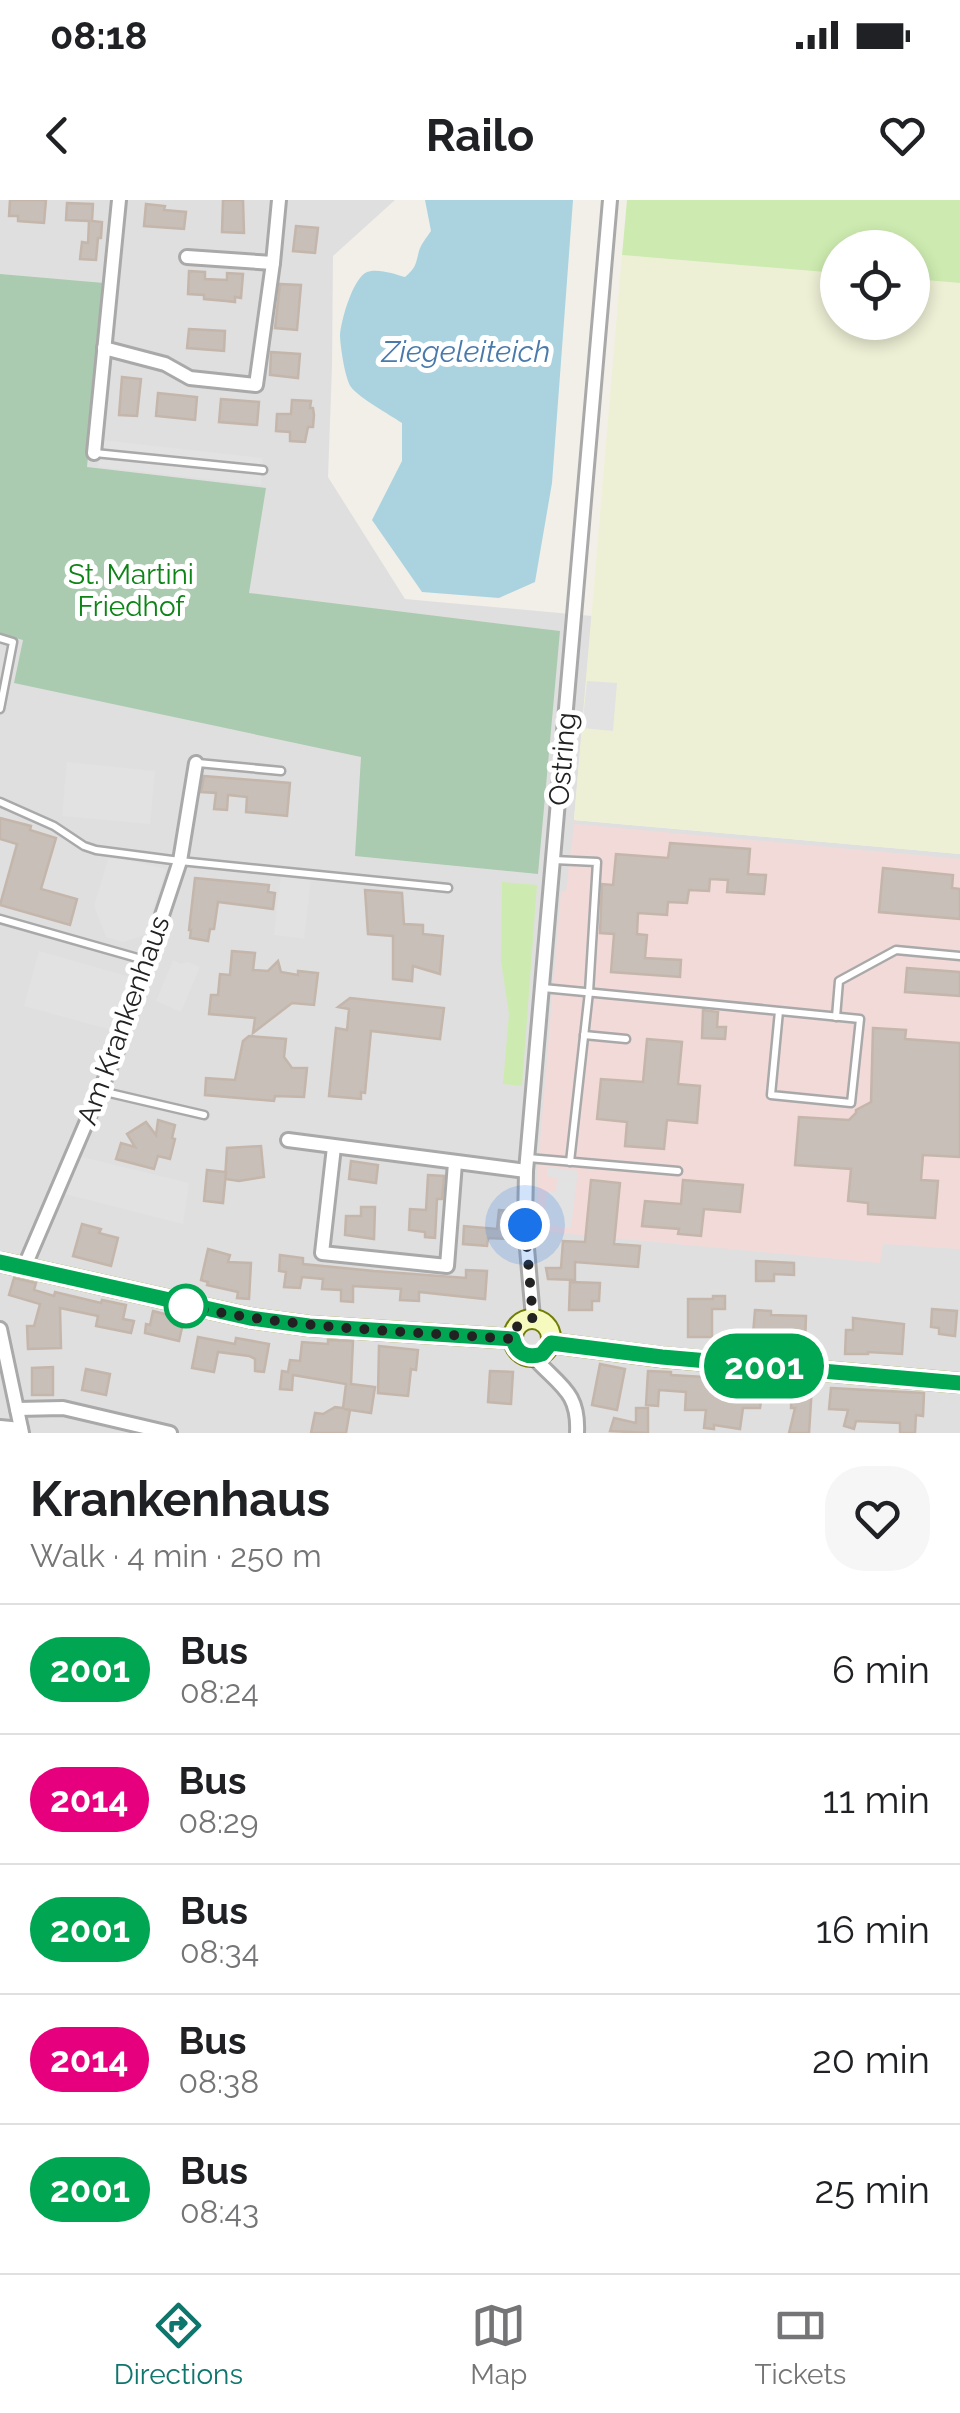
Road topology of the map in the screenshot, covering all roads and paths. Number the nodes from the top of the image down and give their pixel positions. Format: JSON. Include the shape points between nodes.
{"nodes":[{"id":1,"x":119,"y":200,"type":"edge"},
{"id":2,"x":280,"y":200,"type":"edge"},
{"id":3,"x":610,"y":200,"type":"edge"},
{"id":4,"x":187,"y":258,"type":"dead end"},
{"id":5,"x":273,"y":263,"type":"junction"},
{"id":6,"x":104,"y":348,"type":"junction"},
{"id":7,"x":94,"y":453,"type":"joint"},
{"id":8,"x":262,"y":470,"type":"dead end"},
{"id":9,"x":0,"y":638,"type":"edge"},
{"id":10,"x":0,"y":710,"type":"edge"},
{"id":11,"x":196,"y":763,"type":"joint"},
{"id":12,"x":281,"y":771,"type":"dead end"},
{"id":13,"x":0,"y":802,"type":"edge"},
{"id":14,"x":180,"y":860,"type":"junction"},
{"id":15,"x":553,"y":860,"type":"junction"},
{"id":16,"x":448,"y":888,"type":"dead end"},
{"id":17,"x":0,"y":919,"type":"edge"},
{"id":18,"x":960,"y":956,"type":"edge"},
{"id":19,"x":148,"y":961,"type":"junction"},
{"id":20,"x":542,"y":988,"type":"junction"},
{"id":21,"x":589,"y":992,"type":"junction"},
{"id":22,"x":779,"y":1011,"type":"junction"},
{"id":23,"x":836,"y":1017,"type":"junction"},
{"id":24,"x":584,"y":1035,"type":"junction"},
{"id":25,"x":626,"y":1039,"type":"dead end"},
{"id":26,"x":100,"y":1091,"type":"junction"},
{"id":27,"x":204,"y":1115,"type":"dead end"},
{"id":28,"x":288,"y":1140,"type":"dead end"},
{"id":29,"x":334,"y":1147,"type":"junction"},
{"id":30,"x":454,"y":1162,"type":"junction"},
{"id":31,"x":570,"y":1162,"type":"junction"},
{"id":32,"x":526,"y":1164,"type":"junction"},
{"id":33,"x":678,"y":1171,"type":"dead end"},
{"id":34,"x":0,"y":1262,"type":"edge"},
{"id":35,"x":24,"y":1268,"type":"junction"},
{"id":36,"x":533,"y":1318,"type":"junction"},
{"id":37,"x":0,"y":1329,"type":"edge"},
{"id":38,"x":513,"y":1339,"type":"junction"},
{"id":39,"x":551,"y":1343,"type":"junction"},
{"id":40,"x":536,"y":1356,"type":"junction"},
{"id":41,"x":960,"y":1383,"type":"edge"},
{"id":42,"x":17,"y":1409,"type":"junction"},
{"id":43,"x":0,"y":1427,"type":"edge"},
{"id":44,"x":21,"y":1431,"type":"edge"},
{"id":45,"x":170,"y":1433,"type":"edge"},
{"id":46,"x":577,"y":1433,"type":"edge"}],
"edges":[{"from":1,"to":6,"type":"street"},
{"from":2,"to":5,"type":"street"},
{"from":3,"to":15,"type":"street","name":"Ostring"},
{"from":4,"to":5,"type":"street"},
{"from":5,"to":6,"type":"street","via":[[256,386],[190,378]]},
{"from":6,"to":7,"type":"street"},
{"from":7,"to":8,"type":"lane"},
{"from":9,"to":10,"type":"lane","via":[[13,642]]},
{"from":11,"to":12,"type":"lane"},
{"from":11,"to":14,"type":"street","name":"Am Krankenhaus"},
{"from":13,"to":14,"type":"lane","via":[[96,850]]},
{"from":14,"to":16,"type":"lane"},
{"from":14,"to":19,"type":"street","name":"Am Krankenhaus"},
{"from":15,"to":20,"type":"street","name":"Ostring"},
{"from":15,"to":21,"type":"lane","via":[[598,862]]},
{"from":17,"to":19,"type":"lane"},
{"from":18,"to":23,"type":"lane","via":[[896,950],[839,982]]},
{"from":19,"to":26,"type":"street","name":"Am Krankenhaus"},
{"from":20,"to":21,"type":"lane"},
{"from":20,"to":32,"type":"street","name":"Ostring"},
{"from":21,"to":22,"type":"lane"},
{"from":21,"to":24,"type":"lane"},
{"from":22,"to":23,"type":"lane"},
{"from":22,"to":23,"type":"lane","via":[[771,1095],[852,1103],[860,1019]]},
{"from":24,"to":25,"type":"lane"},
{"from":24,"to":31,"type":"lane"},
{"from":26,"to":27,"type":"lane"},
{"from":26,"to":35,"type":"street","name":"Am Krankenhaus"},
{"from":28,"to":29,"type":"street"},
{"from":29,"to":30,"type":"street"},
{"from":29,"to":30,"type":"street","via":[[322,1253],[446,1266]]},
{"from":30,"to":32,"type":"street"},
{"from":31,"to":32,"type":"lane"},
{"from":31,"to":33,"type":"lane"},
{"from":32,"to":36,"type":"street","name":"Ostring"},
{"from":34,"to":35,"type":"main road"},
{"from":35,"to":38,"type":"main road","via":[[250,1318]]},
{"from":36,"to":38,"type":"main road","via":[[516,1327]]},
{"from":36,"to":39,"type":"main road","via":[[548,1326]]},
{"from":37,"to":42,"type":"street"},
{"from":38,"to":40,"type":"main road","via":[[524,1355]]},
{"from":39,"to":40,"type":"main road"},
{"from":39,"to":41,"type":"main road"},
{"from":40,"to":46,"type":"street","via":[[568,1389]]},
{"from":42,"to":44,"type":"street"},
{"from":42,"to":45,"type":"street","via":[[63,1408]]},
{"from":43,"to":44,"type":"street"}]}
